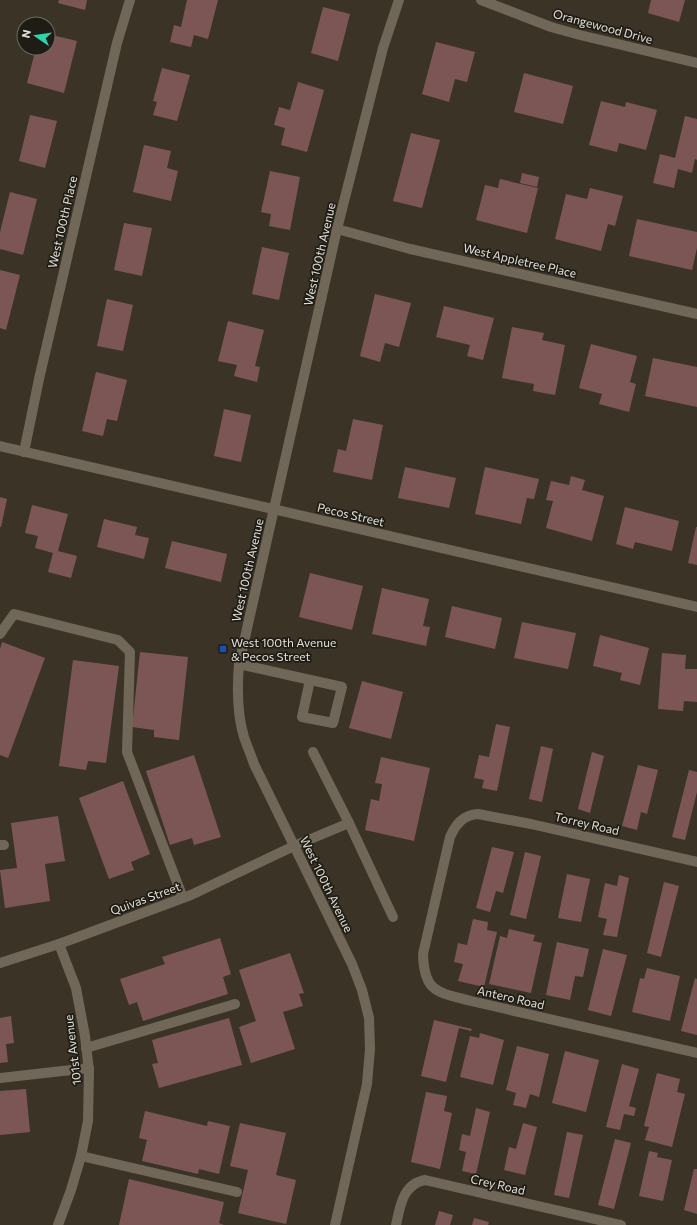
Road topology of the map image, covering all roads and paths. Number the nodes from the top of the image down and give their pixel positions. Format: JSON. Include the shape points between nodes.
{"nodes":[{"id":1,"x":130,"y":0,"type":"edge"},
{"id":2,"x":400,"y":0,"type":"edge"},
{"id":3,"x":481,"y":0,"type":"edge"},
{"id":4,"x":697,"y":63,"type":"edge"},
{"id":5,"x":337,"y":229,"type":"junction"},
{"id":6,"x":697,"y":314,"type":"edge"},
{"id":7,"x":0,"y":446,"type":"edge"},
{"id":8,"x":24,"y":452,"type":"junction"},
{"id":9,"x":274,"y":509,"type":"junction"},
{"id":10,"x":697,"y":607,"type":"edge"},
{"id":11,"x":0,"y":634,"type":"edge"},
{"id":12,"x":238,"y":664,"type":"junction"},
{"id":13,"x":310,"y":680,"type":"junction"},
{"id":14,"x":313,"y":752,"type":"dead end"},
{"id":15,"x":470,"y":814,"type":"joint"},
{"id":16,"x":349,"y":823,"type":"junction"},
{"id":17,"x":294,"y":846,"type":"junction"},
{"id":18,"x":697,"y":862,"type":"edge"},
{"id":19,"x":183,"y":898,"type":"junction"},
{"id":20,"x":393,"y":917,"type":"dead end"},
{"id":21,"x":59,"y":944,"type":"junction"},
{"id":22,"x":0,"y":963,"type":"edge"},
{"id":23,"x":235,"y":1004,"type":"dead end"},
{"id":24,"x":86,"y":1048,"type":"junction"},
{"id":25,"x":697,"y":1053,"type":"edge"},
{"id":26,"x":89,"y":1068,"type":"junction"},
{"id":27,"x":0,"y":1078,"type":"edge"},
{"id":28,"x":81,"y":1156,"type":"junction"},
{"id":29,"x":237,"y":1192,"type":"dead end"},
{"id":30,"x":58,"y":1225,"type":"edge"},
{"id":31,"x":335,"y":1225,"type":"edge"},
{"id":32,"x":396,"y":1225,"type":"edge"},
{"id":33,"x":621,"y":1225,"type":"edge"}],
"edges":[{"from":1,"to":8,"type":"street","name":"West 100th Place","via":[[117,43]]},
{"from":2,"to":5,"type":"street","name":"West 100th Avenue","via":[[383,48]]},
{"from":3,"to":4,"type":"street","name":"Orangewood Drive","via":[[580,36]]},
{"from":5,"to":6,"type":"street","name":"West Appletree Place","via":[[410,249]]},
{"from":5,"to":9,"type":"street","name":"West 100th Avenue"},
{"from":7,"to":8,"type":"street","name":"Pecos Street"},
{"from":8,"to":9,"type":"street","name":"Pecos Street"},
{"from":9,"to":10,"type":"street","name":"Pecos Street"},
{"from":9,"to":12,"type":"street","name":"West 100th Avenue"},
{"from":11,"to":19,"type":"street","via":[[14,614],[118,640],[130,652],[127,752]]},
{"from":12,"to":13,"type":"street"},
{"from":12,"to":17,"type":"street","name":"West 100th Avenue","via":[[239,712],[244,737],[254,764]]},
{"from":13,"to":13,"type":"street","via":[[342,687],[333,723],[302,717]]},
{"from":14,"to":16,"type":"street"},
{"from":15,"to":18,"type":"street","name":"Torrey Road","via":[[531,824]]},
{"from":15,"to":25,"type":"street","name":"Antero Road","via":[[460,820],[450,837],[423,954],[426,978],[432,987],[470,1001]]},
{"from":16,"to":17,"type":"street","name":"Quivas Street"},
{"from":16,"to":20,"type":"street"},
{"from":17,"to":19,"type":"street","name":"Quivas Street"},
{"from":17,"to":31,"type":"street","name":"West 100th Avenue","via":[[352,964],[369,1018],[367,1084]]},
{"from":19,"to":21,"type":"street","name":"Quivas Street"},
{"from":21,"to":22,"type":"street","name":"Quivas Street"},
{"from":21,"to":24,"type":"street","name":"101st Avenue","via":[[76,988]]},
{"from":23,"to":24,"type":"street"},
{"from":24,"to":26,"type":"street","name":"101st Avenue"},
{"from":26,"to":27,"type":"street"},
{"from":26,"to":28,"type":"street","name":"101st Avenue","via":[[88,1121]]},
{"from":28,"to":29,"type":"street"},
{"from":28,"to":30,"type":"street","name":"101st Avenue"},
{"from":32,"to":33,"type":"street","name":"Crey Road","via":[[406,1193],[411,1186],[425,1180]]}]}
